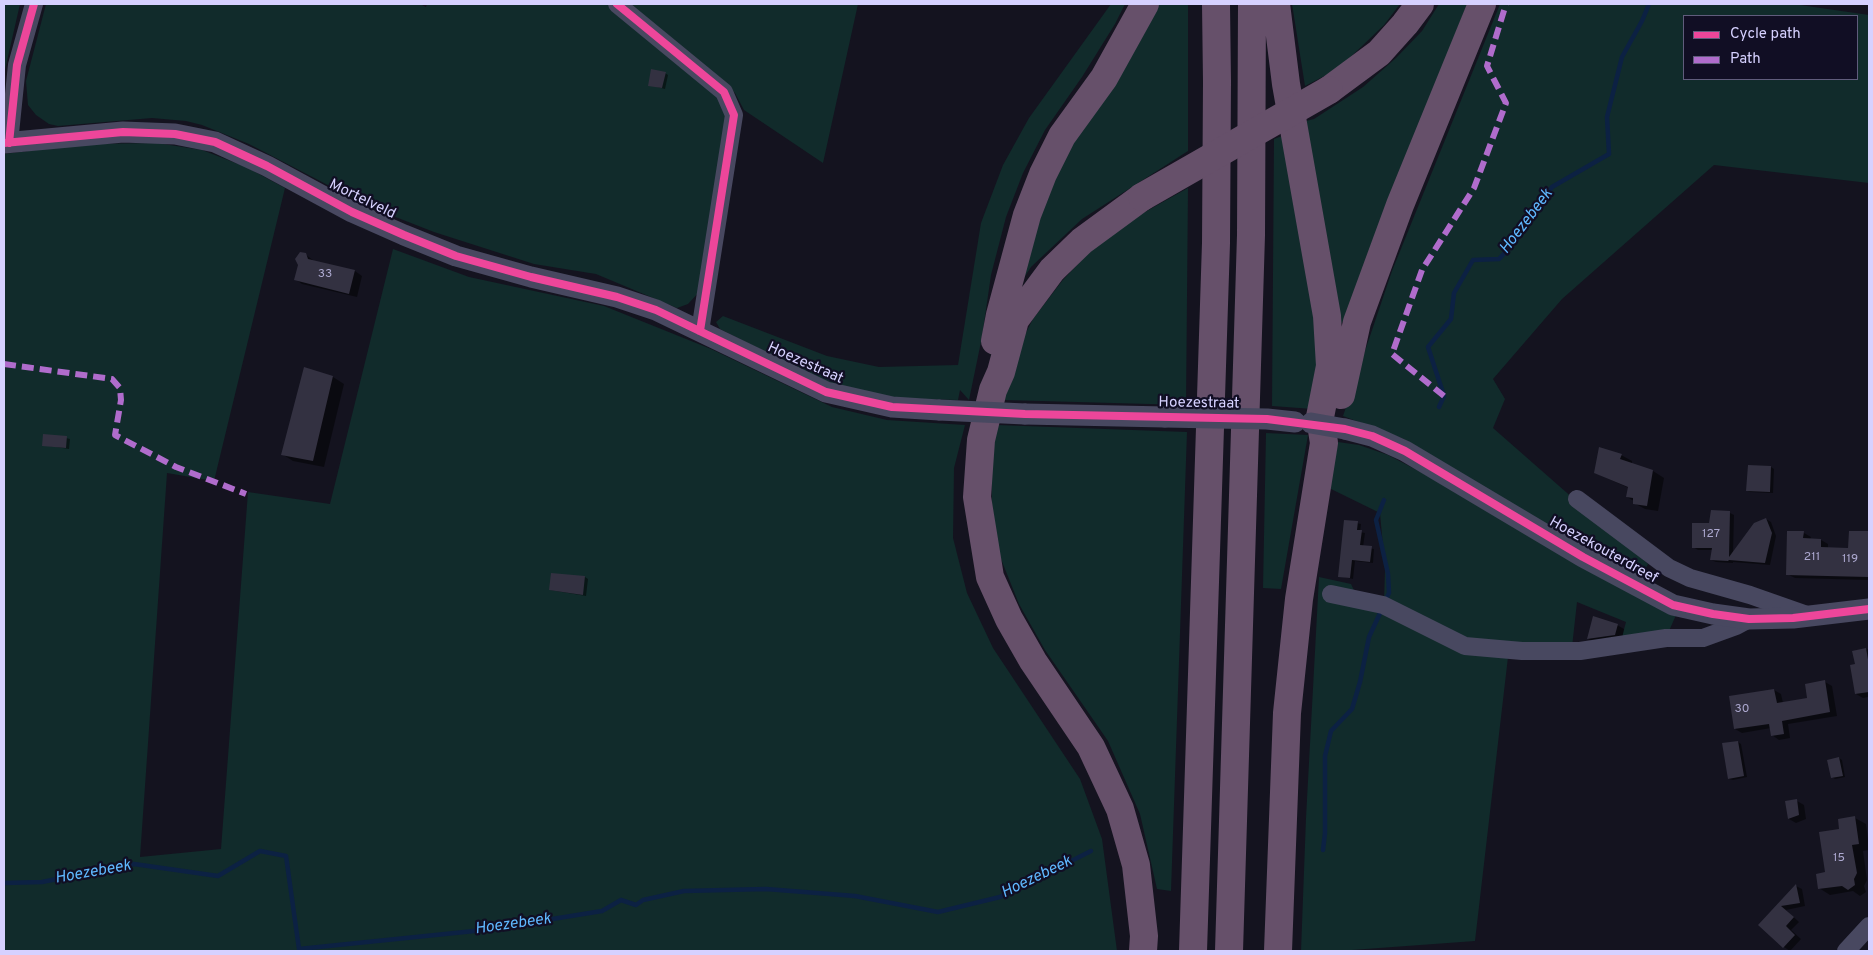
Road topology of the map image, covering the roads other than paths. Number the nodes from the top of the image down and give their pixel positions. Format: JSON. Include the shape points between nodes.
{"nodes":[{"id":1,"x":34,"y":4,"type":"edge"},
{"id":2,"x":616,"y":4,"type":"edge"},
{"id":3,"x":1145,"y":4,"type":"edge"},
{"id":4,"x":1216,"y":4,"type":"edge"},
{"id":5,"x":1252,"y":4,"type":"edge"},
{"id":6,"x":1276,"y":4,"type":"edge"},
{"id":7,"x":1420,"y":4,"type":"edge"},
{"id":8,"x":1482,"y":4,"type":"edge"},
{"id":9,"x":6,"y":143,"type":"edge"},
{"id":10,"x":700,"y":331,"type":"junction"},
{"id":11,"x":993,"y":390,"type":"junction"},
{"id":12,"x":1319,"y":429,"type":"junction"},
{"id":13,"x":1577,"y":498,"type":"dead end"},
{"id":14,"x":1331,"y":594,"type":"dead end"},
{"id":15,"x":1869,"y":609,"type":"edge"},
{"id":16,"x":1810,"y":616,"type":"junction"},
{"id":17,"x":1749,"y":619,"type":"junction"},
{"id":18,"x":1869,"y":926,"type":"edge"},
{"id":19,"x":1143,"y":951,"type":"edge"},
{"id":20,"x":1193,"y":951,"type":"edge"},
{"id":21,"x":1230,"y":951,"type":"edge"},
{"id":22,"x":1278,"y":951,"type":"edge"},
{"id":23,"x":1846,"y":951,"type":"edge"}],
"edges":[{"from":1,"to":9,"type":"street","name":"Mortelveld","via":[[17,65]]},
{"from":2,"to":10,"type":"street","via":[[724,92],[734,115]]},
{"from":3,"to":11,"type":"highway","via":[[1104,78],[1062,136],[1043,174],[1027,215],[1000,315],[990,369]]},
{"from":4,"to":20,"type":"highway","via":[[1216,243]]},
{"from":5,"to":21,"type":"highway","via":[[1251,235]]},
{"from":6,"to":12,"type":"highway","via":[[1286,84],[1327,316],[1330,366]]},
{"from":7,"to":11,"type":"highway","bridge":true,"via":[[1379,53],[1329,90],[1142,197],[1082,241],[1052,270],[1015,320]]},
{"from":8,"to":12,"type":"highway","via":[[1400,204],[1357,322],[1335,423]]},
{"from":9,"to":10,"type":"street","name":"Mortelveld","via":[[123,132],[175,134],[215,142],[352,212],[456,256],[530,278],[617,297],[656,310]]},
{"from":10,"to":12,"type":"street","name":"Hoezestraat","bridge":true,"via":[[826,392],[892,408],[1267,419]]},
{"from":11,"to":19,"type":"highway","via":[[981,440],[978,497],[990,577],[1009,619],[1091,747],[1120,809],[1136,865]]},
{"from":12,"to":17,"type":"street","name":"Hoezekouterdreef","via":[[1372,436],[1404,451],[1583,557],[1673,605]]},
{"from":12,"to":22,"type":"highway","via":[[1287,713]]},
{"from":13,"to":16,"type":"street","name":"Hoezekouterdreef","via":[[1669,568],[1690,578]]},
{"from":14,"to":17,"type":"street","name":"Hoezekouterdreef","via":[[1383,605],[1465,646],[1522,651],[1580,651],[1666,638],[1704,638]]},
{"from":15,"to":16,"type":"street","name":"Hoezekouterdreef"},
{"from":16,"to":17,"type":"street","name":"Hoezekouterdreef"},
{"from":18,"to":23,"type":"street"}]}
